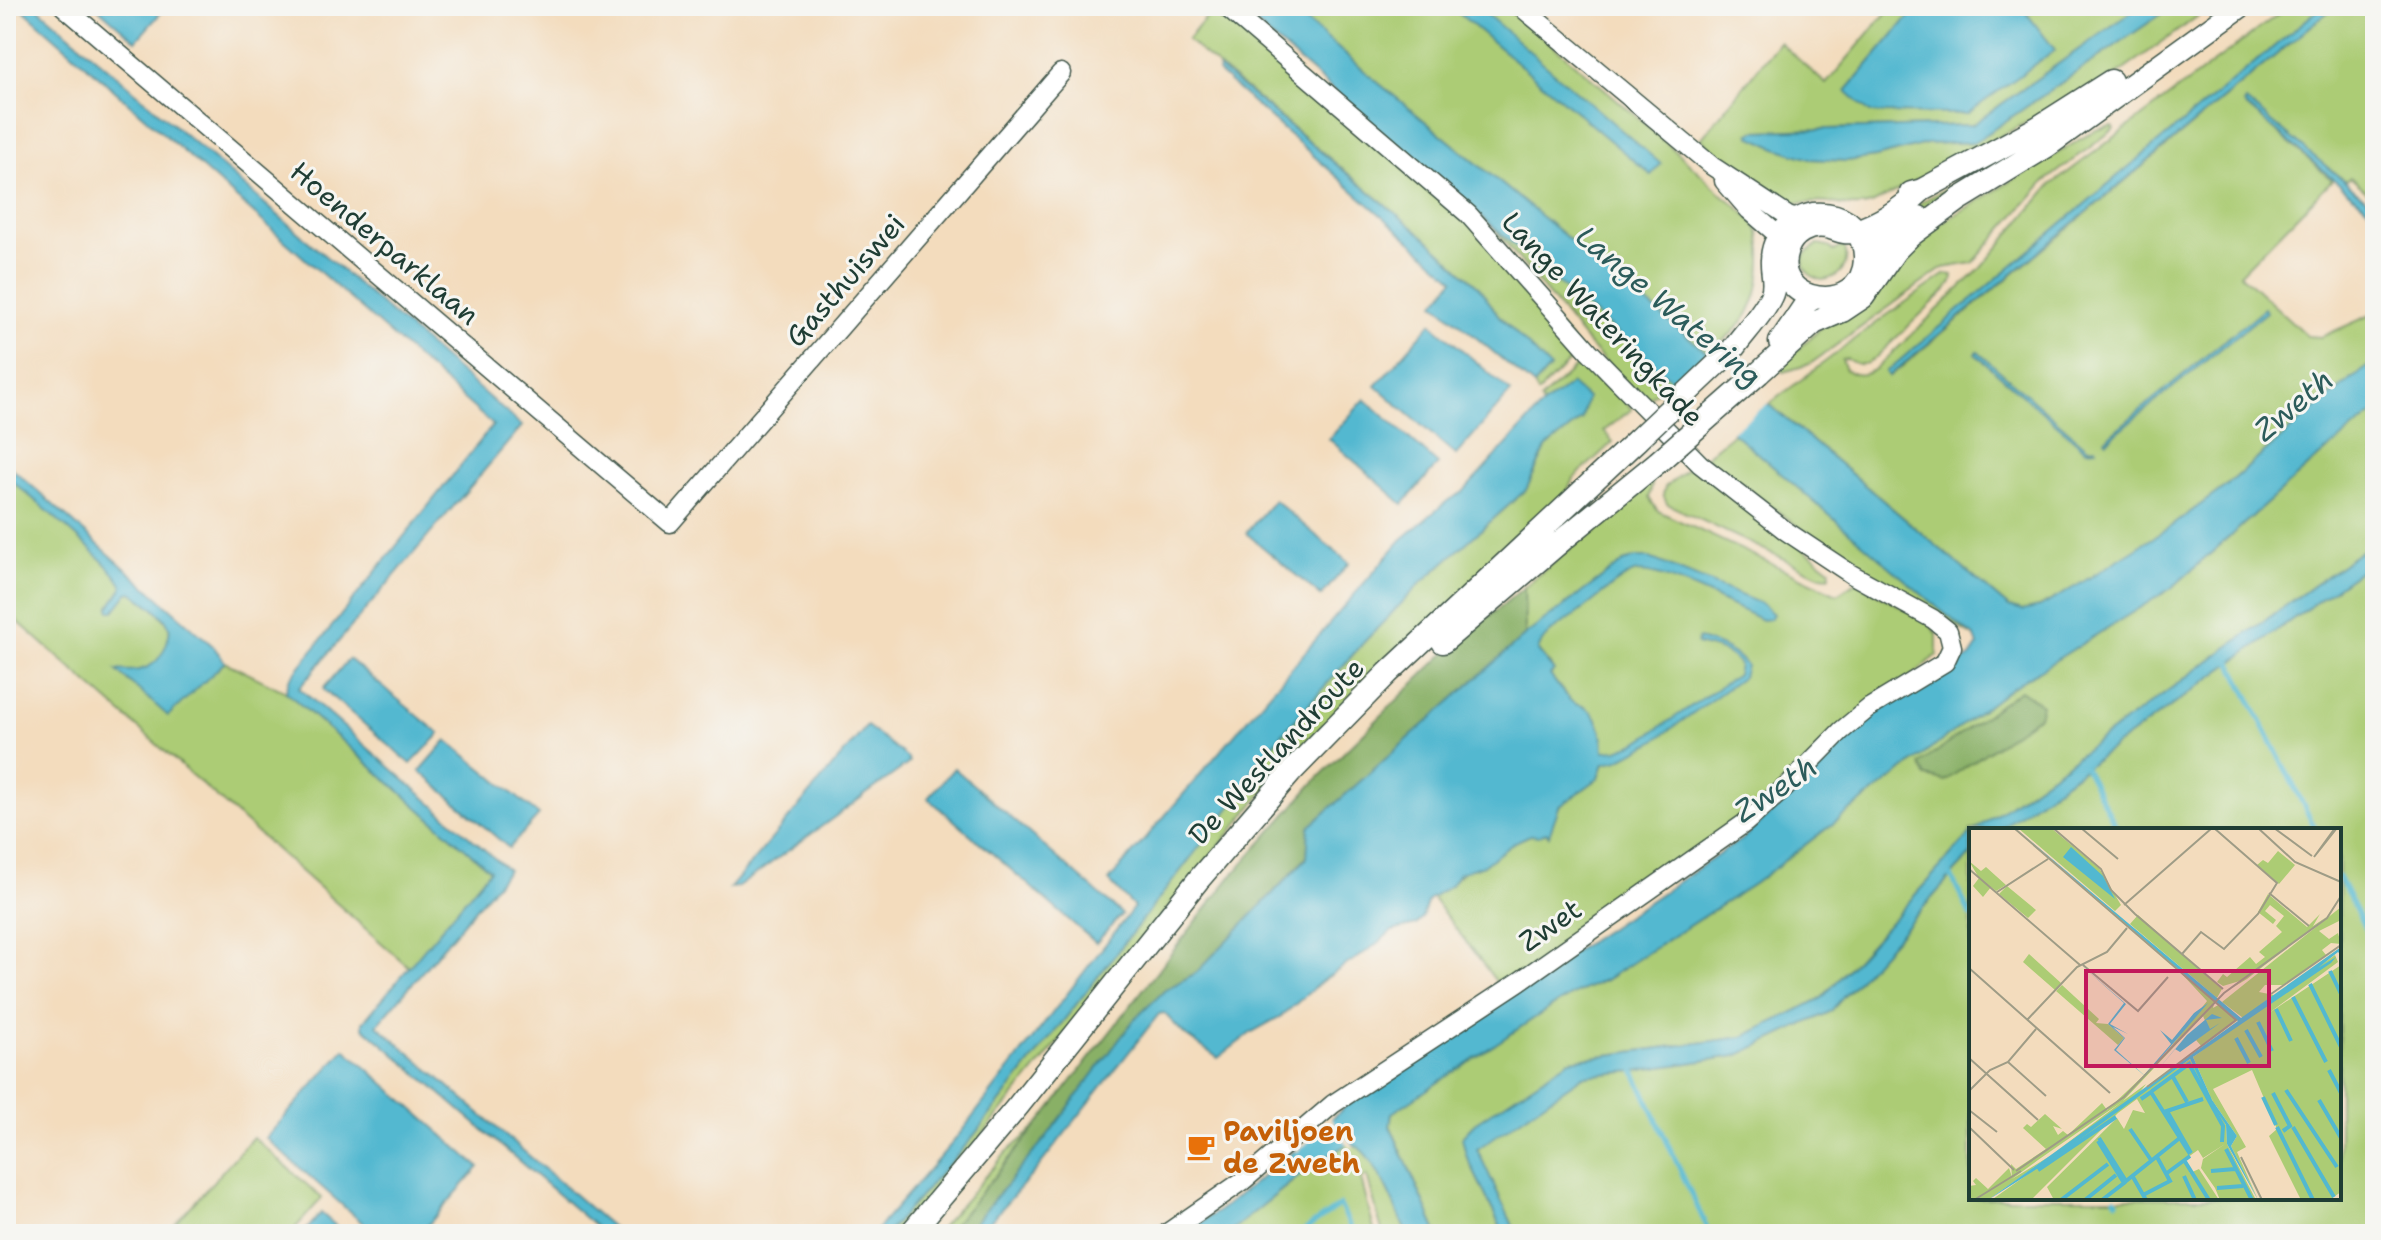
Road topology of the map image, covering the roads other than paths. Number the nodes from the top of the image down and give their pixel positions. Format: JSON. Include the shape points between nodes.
{"nodes":[{"id":1,"x":63,"y":6,"type":"edge"},
{"id":2,"x":1225,"y":6,"type":"edge"},
{"id":3,"x":1520,"y":6,"type":"edge"},
{"id":4,"x":2215,"y":6,"type":"edge"},
{"id":5,"x":2241,"y":6,"type":"edge"},
{"id":6,"x":1061,"y":73,"type":"dead end"},
{"id":7,"x":1712,"y":166,"type":"junction"},
{"id":8,"x":1960,"y":199,"type":"junction"},
{"id":9,"x":1798,"y":219,"type":"junction"},
{"id":10,"x":1849,"y":225,"type":"junction"},
{"id":11,"x":1783,"y":243,"type":"junction"},
{"id":12,"x":1865,"y":256,"type":"junction"},
{"id":13,"x":1782,"y":280,"type":"junction"},
{"id":14,"x":1814,"y":298,"type":"junction"},
{"id":15,"x":1759,"y":373,"type":"junction"},
{"id":16,"x":670,"y":523,"type":"joint"},
{"id":17,"x":1952,"y":647,"type":"joint"},
{"id":18,"x":910,"y":1234,"type":"edge"},
{"id":19,"x":929,"y":1234,"type":"edge"},
{"id":20,"x":1166,"y":1234,"type":"edge"}],
"edges":[{"from":1,"to":16,"type":"street","name":"Hoenderparklaan"},
{"from":2,"to":17,"type":"street","name":"Lange Wateringkade","via":[[1468,214],[1589,351],[1700,464],[1786,531],[1933,619],[1948,631]]},
{"from":3,"to":7,"type":"street"},
{"from":4,"to":10,"type":"main road","via":[[2037,128],[1922,190],[1906,204]]},
{"from":5,"to":8,"type":"main road","name":"De Westlandroute","via":[[2047,146]]},
{"from":6,"to":16,"type":"street","name":"Gasthuiswei"},
{"from":7,"to":9,"type":"street"},
{"from":7,"to":11,"type":"street"},
{"from":8,"to":12,"type":"main road","name":"De Westlandroute","via":[[1883,236]]},
{"from":8,"to":15,"type":"main road","name":"De Westlandroute","via":[[1895,251],[1863,297],[1814,323]]},
{"from":9,"to":10,"type":"main road","via":[[1815,214]]},
{"from":9,"to":11,"type":"main road","via":[[1787,227]]},
{"from":10,"to":11,"type":"main road","via":[[1844,233],[1812,228]]},
{"from":10,"to":12,"type":"main road","via":[[1863,243]]},
{"from":11,"to":13,"type":"main road","via":[[1772,254]]},
{"from":12,"to":14,"type":"main road","via":[[1861,276],[1847,292]]},
{"from":13,"to":14,"type":"main road"},
{"from":13,"to":18,"type":"main road","name":"De Westlandroute","bridge":true,"via":[[1732,350],[1379,682],[1292,771]]},
{"from":14,"to":15,"type":"main road","name":"De Westlandroute"},
{"from":15,"to":19,"type":"main road","name":"De Westlandroute","bridge":true,"via":[[1481,608],[1336,745],[1212,885]]},
{"from":17,"to":20,"type":"street","name":"Zwet","via":[[1945,662],[1841,731],[1745,823],[1333,1104],[1244,1180]]}]}
